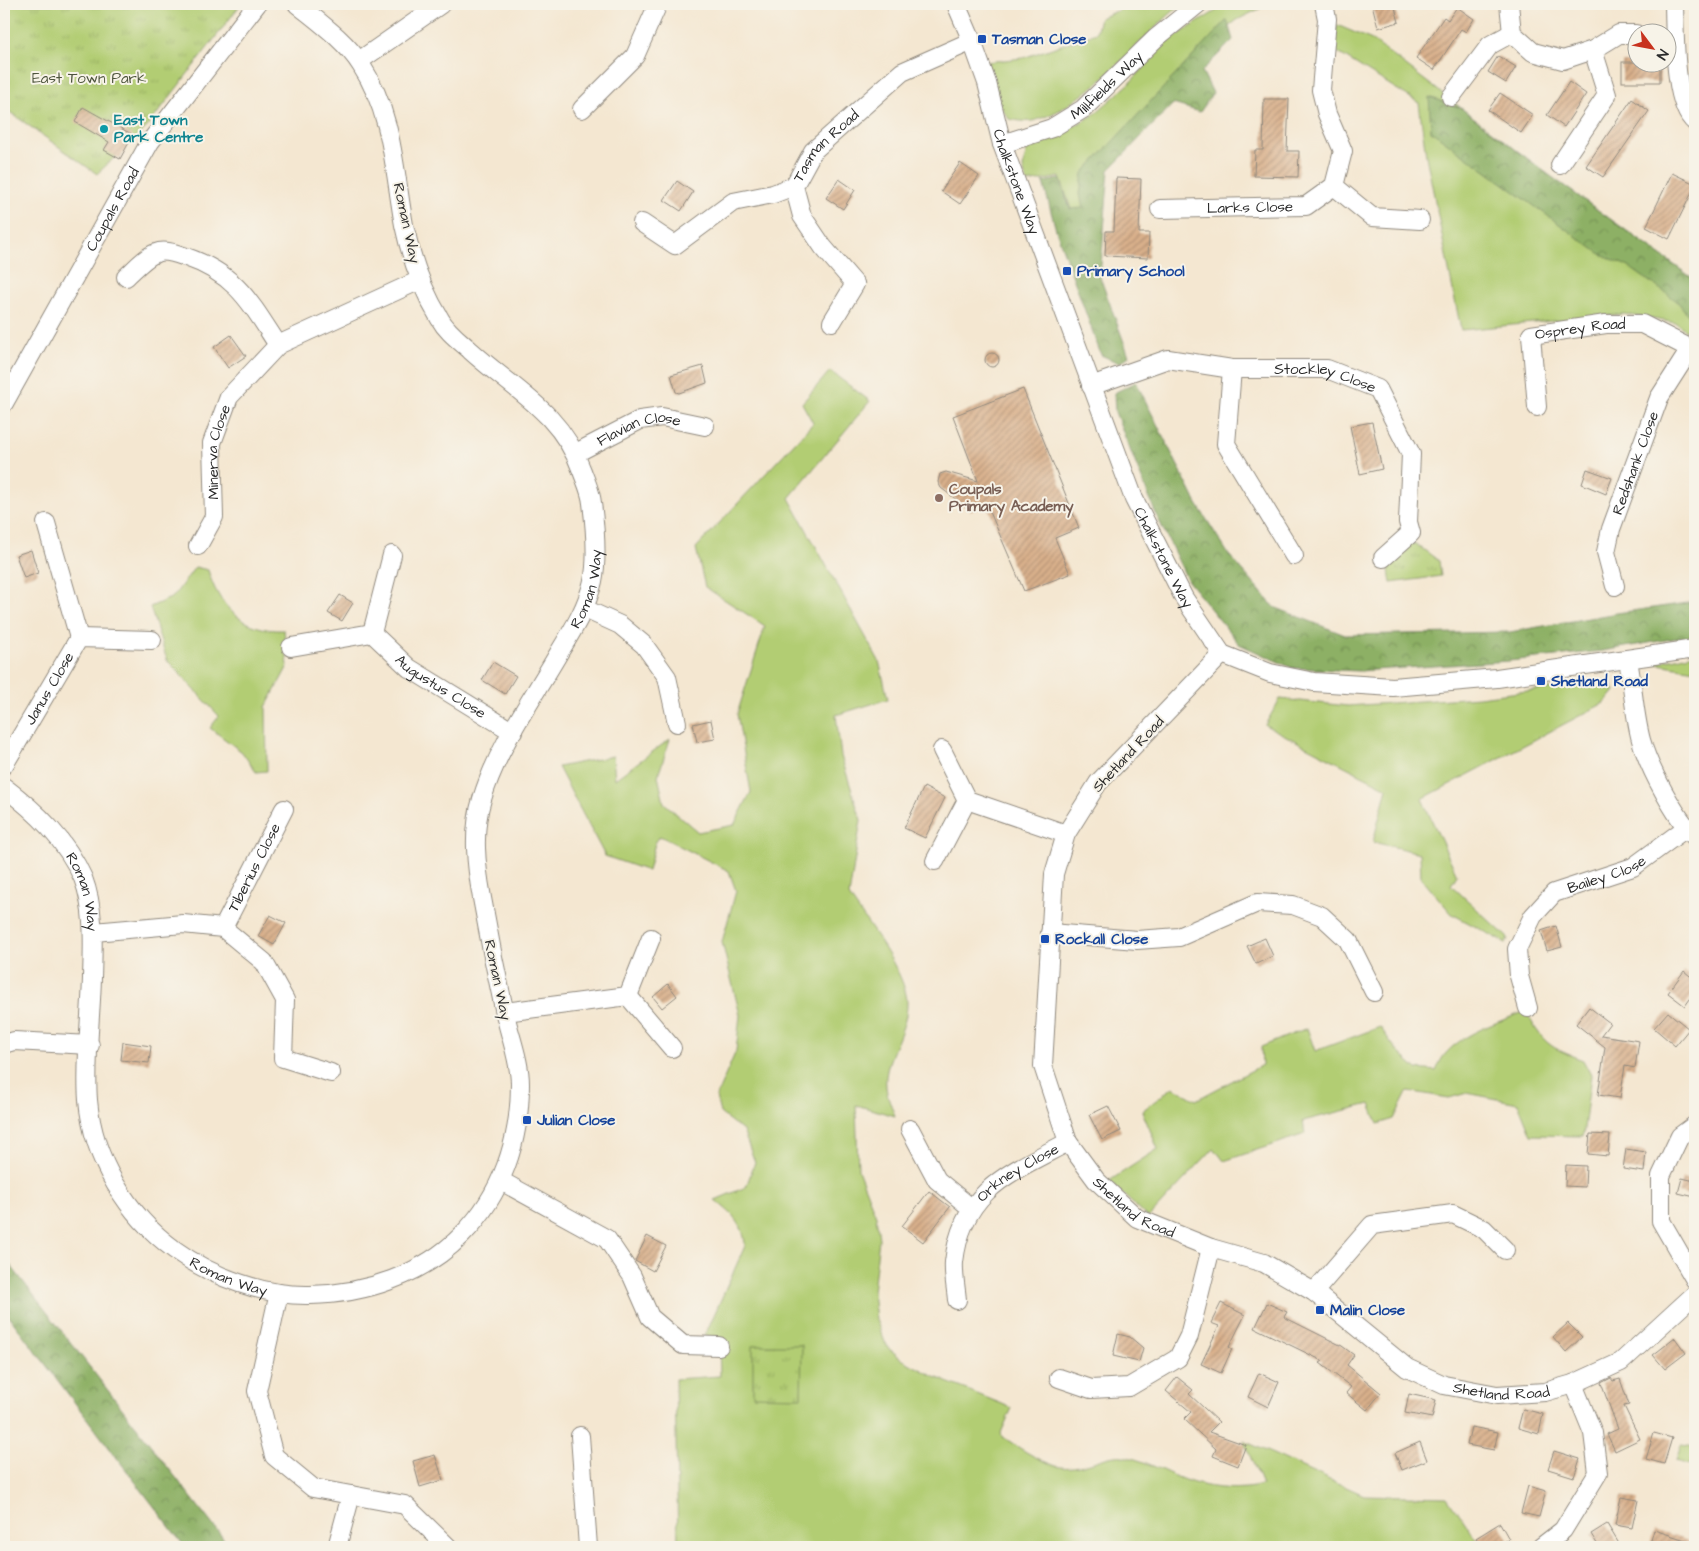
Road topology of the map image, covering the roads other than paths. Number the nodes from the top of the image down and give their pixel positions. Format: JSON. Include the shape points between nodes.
{"nodes":[{"id":1,"x":257,"y":4,"type":"edge"},
{"id":2,"x":297,"y":4,"type":"edge"},
{"id":3,"x":442,"y":4,"type":"edge"},
{"id":4,"x":658,"y":4,"type":"edge"},
{"id":5,"x":956,"y":4,"type":"edge"},
{"id":6,"x":1198,"y":4,"type":"edge"},
{"id":7,"x":1324,"y":4,"type":"edge"},
{"id":8,"x":1509,"y":4,"type":"edge"},
{"id":9,"x":1674,"y":4,"type":"edge"},
{"id":10,"x":1672,"y":22,"type":"edge"},
{"id":11,"x":1512,"y":33,"type":"junction"},
{"id":12,"x":1626,"y":34,"type":"edge"},
{"id":13,"x":972,"y":41,"type":"junction"},
{"id":14,"x":1593,"y":50,"type":"junction"},
{"id":15,"x":359,"y":61,"type":"junction"},
{"id":16,"x":1676,"y":67,"type":"edge"},
{"id":17,"x":1452,"y":97,"type":"dead end"},
{"id":18,"x":582,"y":109,"type":"dead end"},
{"id":19,"x":1695,"y":122,"type":"edge"},
{"id":20,"x":1002,"y":144,"type":"junction"},
{"id":21,"x":1560,"y":165,"type":"dead end"},
{"id":22,"x":794,"y":186,"type":"junction"},
{"id":23,"x":1334,"y":186,"type":"junction"},
{"id":24,"x":1160,"y":209,"type":"dead end"},
{"id":25,"x":1420,"y":220,"type":"dead end"},
{"id":26,"x":642,"y":223,"type":"dead end"},
{"id":27,"x":126,"y":277,"type":"dead end"},
{"id":28,"x":420,"y":280,"type":"junction"},
{"id":29,"x":832,"y":322,"type":"dead end"},
{"id":30,"x":278,"y":344,"type":"junction"},
{"id":31,"x":1693,"y":350,"type":"edge"},
{"id":32,"x":1232,"y":369,"type":"junction"},
{"id":33,"x":1091,"y":386,"type":"junction"},
{"id":34,"x":4,"y":403,"type":"edge"},
{"id":35,"x":1537,"y":407,"type":"dead end"},
{"id":36,"x":705,"y":426,"type":"dead end"},
{"id":37,"x":576,"y":453,"type":"junction"},
{"id":38,"x":46,"y":523,"type":"dead end"},
{"id":39,"x":198,"y":546,"type":"dead end"},
{"id":40,"x":392,"y":555,"type":"dead end"},
{"id":41,"x":1294,"y":556,"type":"dead end"},
{"id":42,"x":1383,"y":558,"type":"dead end"},
{"id":43,"x":1615,"y":586,"type":"dead end"},
{"id":44,"x":585,"y":609,"type":"junction"},
{"id":45,"x":372,"y":633,"type":"junction"},
{"id":46,"x":79,"y":638,"type":"junction"},
{"id":47,"x":152,"y":640,"type":"dead end"},
{"id":48,"x":291,"y":648,"type":"dead end"},
{"id":49,"x":1695,"y":649,"type":"edge"},
{"id":50,"x":1222,"y":654,"type":"junction"},
{"id":51,"x":1628,"y":660,"type":"junction"},
{"id":52,"x":677,"y":723,"type":"dead end"},
{"id":53,"x":513,"y":732,"type":"junction"},
{"id":54,"x":942,"y":750,"type":"dead end"},
{"id":55,"x":4,"y":766,"type":"edge"},
{"id":56,"x":4,"y":787,"type":"edge"},
{"id":57,"x":967,"y":800,"type":"junction"},
{"id":58,"x":284,"y":809,"type":"dead end"},
{"id":59,"x":1690,"y":832,"type":"edge"},
{"id":60,"x":1066,"y":834,"type":"junction"},
{"id":61,"x":935,"y":861,"type":"dead end"},
{"id":62,"x":223,"y":928,"type":"junction"},
{"id":63,"x":94,"y":932,"type":"junction"},
{"id":64,"x":1050,"y":933,"type":"junction"},
{"id":65,"x":651,"y":938,"type":"dead end"},
{"id":66,"x":1374,"y":992,"type":"dead end"},
{"id":67,"x":628,"y":996,"type":"junction"},
{"id":68,"x":1528,"y":1008,"type":"dead end"},
{"id":69,"x":505,"y":1012,"type":"junction"},
{"id":70,"x":4,"y":1044,"type":"edge"},
{"id":71,"x":90,"y":1045,"type":"junction"},
{"id":72,"x":672,"y":1048,"type":"dead end"},
{"id":73,"x":330,"y":1073,"type":"dead end"},
{"id":74,"x":1695,"y":1125,"type":"edge"},
{"id":75,"x":910,"y":1129,"type":"dead end"},
{"id":76,"x":1068,"y":1142,"type":"junction"},
{"id":77,"x":501,"y":1181,"type":"junction"},
{"id":78,"x":971,"y":1208,"type":"junction"},
{"id":79,"x":1211,"y":1248,"type":"junction"},
{"id":80,"x":1505,"y":1250,"type":"dead end"},
{"id":81,"x":1695,"y":1280,"type":"edge"},
{"id":82,"x":1314,"y":1292,"type":"junction"},
{"id":83,"x":279,"y":1293,"type":"junction"},
{"id":84,"x":1695,"y":1294,"type":"edge"},
{"id":85,"x":957,"y":1300,"type":"dead end"},
{"id":86,"x":719,"y":1346,"type":"dead end"},
{"id":87,"x":1059,"y":1378,"type":"dead end"},
{"id":88,"x":1573,"y":1384,"type":"junction"},
{"id":89,"x":580,"y":1436,"type":"dead end"},
{"id":90,"x":351,"y":1495,"type":"junction"},
{"id":91,"x":337,"y":1547,"type":"edge"},
{"id":92,"x":448,"y":1547,"type":"edge"},
{"id":93,"x":588,"y":1547,"type":"edge"},
{"id":94,"x":1541,"y":1547,"type":"edge"}],
"edges":[{"from":1,"to":34,"type":"street","name":"Coupals Road","via":[[150,142]]},
{"from":2,"to":15,"type":"street","name":"Roman Way","via":[[326,27]]},
{"from":3,"to":15,"type":"street"},
{"from":4,"to":18,"type":"street","via":[[635,56]]},
{"from":5,"to":13,"type":"street","name":"Chalkstone Way"},
{"from":6,"to":20,"type":"street","name":"Millfields Way","via":[[1156,38],[1083,109],[1052,128]]},
{"from":7,"to":23,"type":"street","via":[[1327,19],[1321,90],[1343,151]]},
{"from":8,"to":11,"type":"street"},
{"from":9,"to":10,"type":"street"},
{"from":11,"to":14,"type":"street","via":[[1533,52],[1563,60]]},
{"from":11,"to":17,"type":"street","via":[[1490,45]]},
{"from":12,"to":14,"type":"street","via":[[1619,34]]},
{"from":13,"to":20,"type":"street","name":"Chalkstone Way","via":[[987,83]]},
{"from":13,"to":22,"type":"street","name":"Tasman Road","via":[[902,72],[812,151]]},
{"from":14,"to":21,"type":"street","via":[[1607,95]]},
{"from":15,"to":28,"type":"street","name":"Roman Way","via":[[378,97],[392,141],[405,229]]},
{"from":16,"to":19,"type":"street","via":[[1688,116]]},
{"from":20,"to":33,"type":"street","name":"Chalkstone Way"},
{"from":22,"to":26,"type":"street","via":[[732,202],[675,245]]},
{"from":22,"to":29,"type":"street","name":"Tasman Road","via":[[802,216],[822,247],[855,284]]},
{"from":23,"to":24,"type":"street","name":"Larks Close","via":[[1306,206]]},
{"from":23,"to":25,"type":"street","via":[[1372,217]]},
{"from":27,"to":30,"type":"street","via":[[158,252],[175,253],[204,263],[242,292]]},
{"from":28,"to":30,"type":"street","name":"Minerva Close"},
{"from":28,"to":37,"type":"street","name":"Roman Way","via":[[443,325],[481,361],[530,397],[560,428]]},
{"from":30,"to":39,"type":"street","name":"Minerva Close","via":[[229,397],[212,443],[214,517]]},
{"from":31,"to":35,"type":"street","name":"Osprey Road","via":[[1642,324],[1606,324],[1532,334]]},
{"from":31,"to":43,"type":"street","name":"Redshank Close","via":[[1659,398],[1610,529],[1606,552]]},
{"from":32,"to":33,"type":"street","name":"Stockley Close","via":[[1168,359]]},
{"from":32,"to":41,"type":"street","via":[[1226,444]]},
{"from":32,"to":42,"type":"street","name":"Stockley Close","via":[[1327,369],[1378,389],[1411,454],[1408,522],[1411,534]]},
{"from":33,"to":50,"type":"street","name":"Chalkstone Way","via":[[1134,499],[1184,598]]},
{"from":36,"to":37,"type":"street","name":"Flavian Close","via":[[662,417],[640,420]]},
{"from":37,"to":44,"type":"street","name":"Roman Way","via":[[592,497],[595,574]]},
{"from":38,"to":46,"type":"street","name":"Janus Close"},
{"from":40,"to":45,"type":"street"},
{"from":44,"to":52,"type":"street","via":[[620,625],[644,644],[667,677]]},
{"from":44,"to":53,"type":"street","name":"Roman Way"},
{"from":45,"to":48,"type":"street"},
{"from":45,"to":53,"type":"street","name":"Augustus Close","via":[[409,668]]},
{"from":46,"to":47,"type":"street","name":"Janus Close"},
{"from":46,"to":55,"type":"street","name":"Janus Close"},
{"from":49,"to":51,"type":"street"},
{"from":50,"to":51,"type":"street","via":[[1270,673],[1314,682],[1393,687],[1497,678]]},
{"from":50,"to":60,"type":"street","name":"Shetland Road","via":[[1098,783]]},
{"from":51,"to":59,"type":"street","via":[[1642,740],[1663,789]]},
{"from":53,"to":69,"type":"street","name":"Roman Way","via":[[481,801],[475,839],[490,948]]},
{"from":54,"to":57,"type":"street"},
{"from":56,"to":63,"type":"street","name":"Roman Way","via":[[31,807],[64,844],[85,882]]},
{"from":57,"to":60,"type":"street"},
{"from":57,"to":61,"type":"street"},
{"from":58,"to":62,"type":"street","name":"Tiberius Close"},
{"from":59,"to":68,"type":"street","name":"Bailey Close","via":[[1634,867],[1554,893],[1534,916],[1517,949],[1519,976]]},
{"from":60,"to":64,"type":"street","name":"Shetland Road","via":[[1054,874]]},
{"from":62,"to":63,"type":"street","name":"Tiberius Close","via":[[183,924]]},
{"from":62,"to":73,"type":"street","name":"Tiberius Close","via":[[264,962],[285,1000],[283,1058]]},
{"from":63,"to":71,"type":"street","name":"Roman Way"},
{"from":64,"to":66,"type":"street","via":[[1137,940],[1179,937],[1257,903],[1293,905],[1322,916],[1348,940]]},
{"from":64,"to":76,"type":"street","name":"Shetland Road","via":[[1042,1066]]},
{"from":65,"to":67,"type":"street"},
{"from":67,"to":69,"type":"street"},
{"from":67,"to":72,"type":"street"},
{"from":69,"to":77,"type":"street","name":"Roman Way","via":[[520,1079],[515,1141]]},
{"from":70,"to":71,"type":"street","via":[[14,1041]]},
{"from":71,"to":83,"type":"street","name":"Roman Way","via":[[88,1099],[97,1149],[123,1197],[157,1237],[190,1260],[237,1282]]},
{"from":74,"to":81,"type":"street","via":[[1680,1136],[1661,1176],[1661,1221]]},
{"from":75,"to":78,"type":"street","name":"Orkney Close","via":[[937,1180]]},
{"from":76,"to":78,"type":"street","name":"Orkney Close","via":[[996,1181]]},
{"from":76,"to":79,"type":"street","name":"Shetland Road","via":[[1096,1180],[1137,1218]]},
{"from":77,"to":83,"type":"street","name":"Roman Way","via":[[481,1216],[446,1251],[401,1277],[354,1291],[308,1296]]},
{"from":77,"to":86,"type":"street","via":[[607,1239],[632,1276],[650,1317],[683,1345]]},
{"from":78,"to":85,"type":"street","name":"Orkney Close","via":[[961,1229],[954,1263]]},
{"from":79,"to":82,"type":"street","name":"Shetland Road","via":[[1264,1263]]},
{"from":79,"to":87,"type":"street","via":[[1189,1336],[1178,1358],[1129,1387],[1091,1389]]},
{"from":80,"to":82,"type":"street","via":[[1484,1229],[1453,1214],[1372,1225]]},
{"from":82,"to":88,"type":"street","name":"Shetland Road","via":[[1407,1368],[1444,1385],[1497,1395],[1545,1392]]},
{"from":83,"to":90,"type":"street","via":[[257,1391],[274,1456],[313,1488]]},
{"from":84,"to":88,"type":"street","name":"Shetland Road","via":[[1621,1362]]},
{"from":88,"to":94,"type":"street","via":[[1592,1433],[1598,1473],[1563,1530]]},
{"from":89,"to":93,"type":"street"},
{"from":90,"to":91,"type":"street"},
{"from":90,"to":92,"type":"street","via":[[405,1504]]}]}
